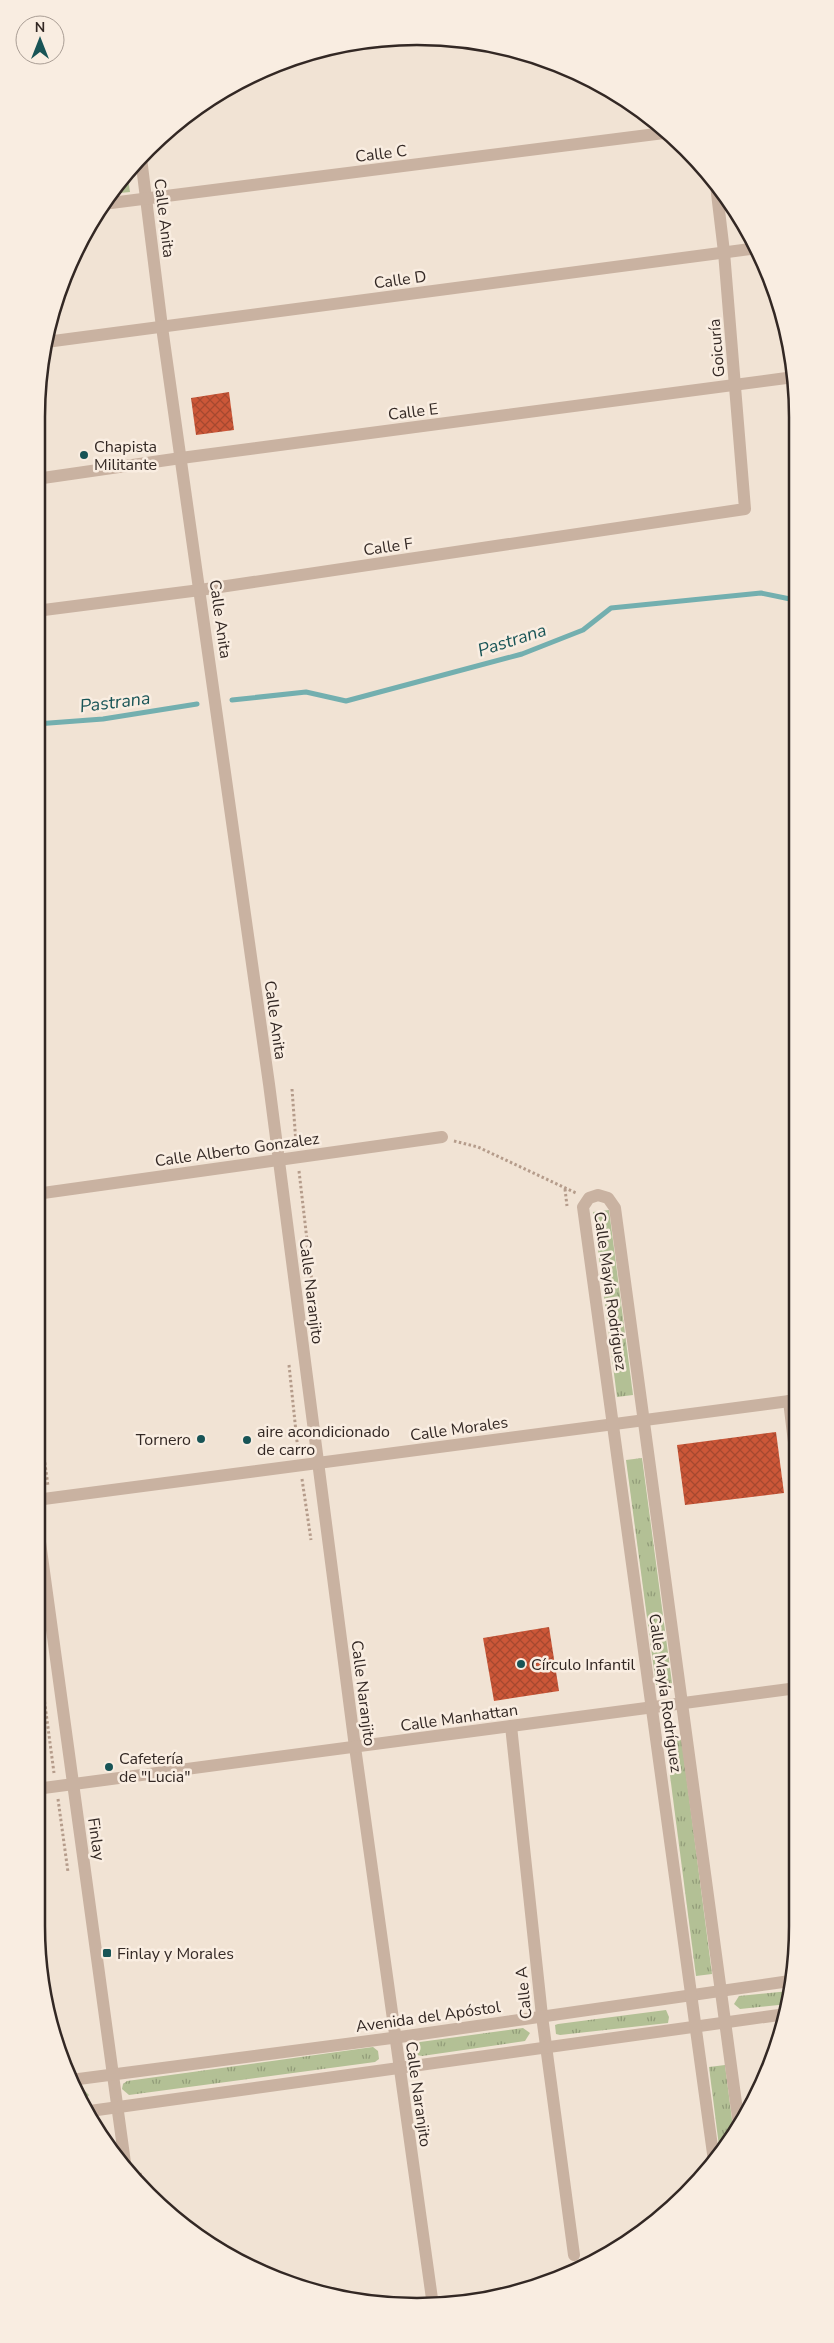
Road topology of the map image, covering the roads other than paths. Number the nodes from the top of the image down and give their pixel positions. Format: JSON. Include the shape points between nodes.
{"nodes":[{"id":1,"x":658,"y":134,"type":"edge"},
{"id":2,"x":142,"y":167,"type":"edge"},
{"id":3,"x":146,"y":199,"type":"junction"},
{"id":4,"x":718,"y":199,"type":"edge"},
{"id":5,"x":113,"y":203,"type":"edge"},
{"id":6,"x":749,"y":249,"type":"edge"},
{"id":7,"x":724,"y":252,"type":"junction"},
{"id":8,"x":162,"y":327,"type":"junction"},
{"id":9,"x":53,"y":341,"type":"edge"},
{"id":10,"x":787,"y":379,"type":"edge"},
{"id":11,"x":735,"y":386,"type":"junction"},
{"id":12,"x":181,"y":458,"type":"junction"},
{"id":13,"x":45,"y":479,"type":"edge"},
{"id":14,"x":745,"y":509,"type":"joint"},
{"id":15,"x":200,"y":590,"type":"junction"},
{"id":16,"x":45,"y":610,"type":"edge"},
{"id":17,"x":269,"y":1084,"type":"joint"},
{"id":18,"x":442,"y":1137,"type":"road end"},
{"id":19,"x":278,"y":1160,"type":"junction"},
{"id":20,"x":45,"y":1193,"type":"edge"},
{"id":21,"x":789,"y":1401,"type":"edge"},
{"id":22,"x":644,"y":1420,"type":"junction"},
{"id":23,"x":613,"y":1424,"type":"junction"},
{"id":24,"x":318,"y":1463,"type":"junction"},
{"id":25,"x":45,"y":1499,"type":"edge"},
{"id":26,"x":45,"y":1579,"type":"edge"},
{"id":27,"x":789,"y":1689,"type":"edge"},
{"id":28,"x":682,"y":1703,"type":"junction"},
{"id":29,"x":652,"y":1708,"type":"junction"},
{"id":30,"x":511,"y":1726,"type":"junction"},
{"id":31,"x":355,"y":1747,"type":"junction"},
{"id":32,"x":73,"y":1784,"type":"junction"},
{"id":33,"x":45,"y":1788,"type":"edge"},
{"id":34,"x":785,"y":1982,"type":"edge"},
{"id":35,"x":721,"y":1991,"type":"junction"},
{"id":36,"x":692,"y":1995,"type":"junction"},
{"id":37,"x":778,"y":2015,"type":"edge"},
{"id":38,"x":542,"y":2016,"type":"junction"},
{"id":39,"x":726,"y":2022,"type":"junction"},
{"id":40,"x":696,"y":2026,"type":"junction"},
{"id":41,"x":394,"y":2038,"type":"junction"},
{"id":42,"x":546,"y":2046,"type":"junction"},
{"id":43,"x":398,"y":2066,"type":"junction"},
{"id":44,"x":113,"y":2074,"type":"junction"},
{"id":45,"x":78,"y":2079,"type":"edge"},
{"id":46,"x":118,"y":2107,"type":"junction"},
{"id":47,"x":94,"y":2110,"type":"edge"},
{"id":48,"x":738,"y":2114,"type":"edge"},
{"id":49,"x":713,"y":2151,"type":"edge"},
{"id":50,"x":124,"y":2155,"type":"edge"},
{"id":51,"x":574,"y":2256,"type":"dead end"},
{"id":52,"x":432,"y":2297,"type":"edge"}],
"edges":[{"from":1,"to":3,"type":"street","name":"Calle C"},
{"from":2,"to":3,"type":"street","name":"Calle Anita"},
{"from":3,"to":5,"type":"street","name":"Calle C"},
{"from":3,"to":8,"type":"street","name":"Calle Anita"},
{"from":4,"to":7,"type":"street","name":"Goicuría"},
{"from":6,"to":7,"type":"street","name":"Calle D"},
{"from":7,"to":8,"type":"street","name":"Calle D"},
{"from":7,"to":11,"type":"street","name":"Goicuría"},
{"from":8,"to":9,"type":"street","name":"Calle D"},
{"from":8,"to":12,"type":"street","name":"Calle Anita"},
{"from":10,"to":11,"type":"street","name":"Calle E"},
{"from":11,"to":12,"type":"street","name":"Calle E"},
{"from":11,"to":14,"type":"street","name":"Goicuría"},
{"from":12,"to":13,"type":"street","name":"Calle E"},
{"from":12,"to":15,"type":"street","name":"Calle Anita"},
{"from":14,"to":15,"type":"street","name":"Calle F"},
{"from":15,"to":16,"type":"street","name":"Calle F"},
{"from":15,"to":17,"type":"street","name":"Calle Anita"},
{"from":17,"to":19,"type":"street","name":"Calle Naranjito"},
{"from":18,"to":19,"type":"street","name":"Calle Alberto Gonzalez"},
{"from":19,"to":20,"type":"street","name":"Calle Alberto Gonzalez"},
{"from":19,"to":24,"type":"street","name":"Calle Naranjito"},
{"from":21,"to":22,"type":"street","name":"Calle Morales"},
{"from":22,"to":23,"type":"street","name":"Calle Morales"},
{"from":22,"to":23,"type":"street","name":"Calle Mayía Rodríguez","via":[[615,1208],[608,1198],[598,1195],[588,1198],[583,1207]]},
{"from":22,"to":28,"type":"street","name":"Calle Mayía Rodríguez"},
{"from":23,"to":24,"type":"street","name":"Calle Morales"},
{"from":23,"to":29,"type":"street","name":"Calle Mayía Rodríguez"},
{"from":24,"to":25,"type":"street","name":"Calle Morales"},
{"from":24,"to":31,"type":"street","name":"Calle Naranjito"},
{"from":26,"to":32,"type":"street","name":"Finlay"},
{"from":27,"to":28,"type":"street","name":"Calle Manhattan"},
{"from":28,"to":29,"type":"street","name":"Calle Manhattan"},
{"from":28,"to":35,"type":"street","name":"Calle Mayía Rodríguez"},
{"from":29,"to":30,"type":"street","name":"Calle Manhattan"},
{"from":29,"to":36,"type":"street","name":"Calle Mayía Rodríguez"},
{"from":30,"to":31,"type":"street","name":"Calle Manhattan"},
{"from":30,"to":38,"type":"street","name":"Calle A"},
{"from":31,"to":32,"type":"street","name":"Calle Manhattan"},
{"from":31,"to":41,"type":"street","name":"Calle Naranjito"},
{"from":32,"to":33,"type":"street","name":"Calle Manhattan"},
{"from":32,"to":44,"type":"street","name":"Finlay"},
{"from":34,"to":35,"type":"street","name":"Avenida del Apóstol"},
{"from":35,"to":36,"type":"street","name":"Avenida del Apóstol"},
{"from":35,"to":39,"type":"street","name":"Calle Mayía Rodríguez"},
{"from":36,"to":38,"type":"street","name":"Avenida del Apóstol"},
{"from":36,"to":40,"type":"street","name":"Calle Mayía Rodríguez"},
{"from":37,"to":39,"type":"street"},
{"from":38,"to":41,"type":"street","name":"Avenida del Apóstol"},
{"from":38,"to":42,"type":"street","name":"Calle A"},
{"from":39,"to":40,"type":"street"},
{"from":39,"to":48,"type":"street","name":"Calle Mayía Rodríguez"},
{"from":40,"to":42,"type":"street"},
{"from":40,"to":49,"type":"street","name":"Calle Mayía Rodríguez"},
{"from":41,"to":43,"type":"street","name":"Calle Naranjito"},
{"from":41,"to":44,"type":"street","name":"Avenida del Apóstol"},
{"from":42,"to":43,"type":"street"},
{"from":42,"to":51,"type":"street","name":"Calle A"},
{"from":43,"to":46,"type":"street"},
{"from":43,"to":52,"type":"street","name":"Calle Naranjito"},
{"from":44,"to":45,"type":"street","name":"Avenida del Apóstol"},
{"from":44,"to":46,"type":"street","name":"Finlay"},
{"from":46,"to":47,"type":"street"},
{"from":46,"to":50,"type":"street","name":"Finlay"}]}
